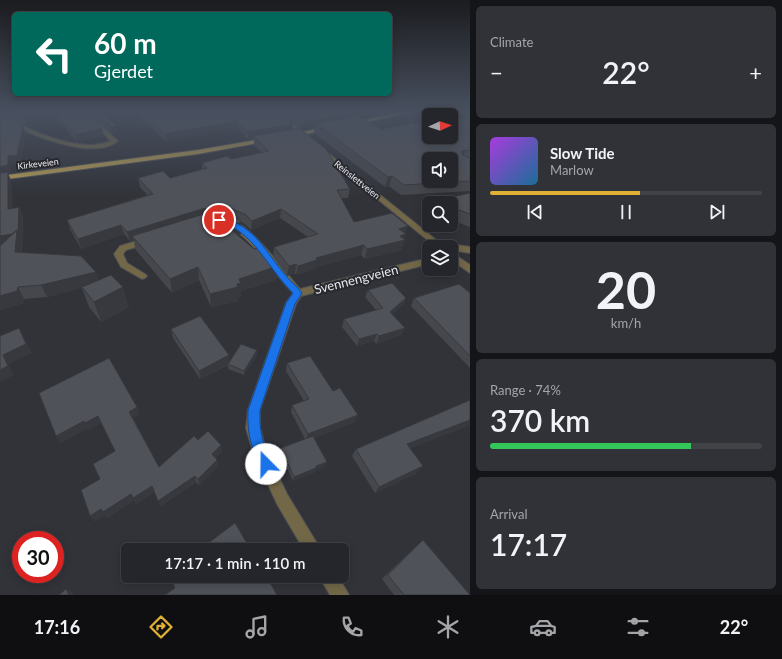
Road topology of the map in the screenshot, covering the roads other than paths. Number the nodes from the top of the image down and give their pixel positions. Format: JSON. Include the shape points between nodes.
{"nodes":[{"id":1,"x":58,"y":140,"type":"edge"},
{"id":2,"x":114,"y":140,"type":"edge"},
{"id":3,"x":270,"y":140,"type":"edge"},
{"id":4,"x":309,"y":140,"type":"edge"},
{"id":5,"x":0,"y":178,"type":"edge"},
{"id":6,"x":219,"y":220,"type":"edge"},
{"id":7,"x":156,"y":237,"type":"edge"},
{"id":8,"x":433,"y":240,"type":"edge"},
{"id":9,"x":470,"y":250,"type":"edge"},
{"id":10,"x":458,"y":251,"type":"edge"},
{"id":11,"x":458,"y":259,"type":"edge"},
{"id":12,"x":422,"y":263,"type":"edge"},
{"id":13,"x":470,"y":270,"type":"edge"},
{"id":14,"x":142,"y":276,"type":"dead end"},
{"id":15,"x":298,"y":293,"type":"junction"},
{"id":16,"x":308,"y":543,"type":"edge"},
{"id":17,"x":332,"y":583,"type":"edge"},
{"id":18,"x":340,"y":595,"type":"edge"}],
"edges":[{"from":1,"to":2,"type":"street","via":[[71,144],[97,146],[108,145]]},
{"from":3,"to":5,"type":"main road","name":"Kirkeveien","via":[[198,152]]},
{"from":4,"to":8,"type":"street","name":"Reinslettveien"},
{"from":6,"to":15,"type":"street","via":[[242,228],[284,280]]},
{"from":7,"to":14,"type":"street","via":[[123,248],[118,254],[124,265]]},
{"from":9,"to":10,"type":"street"},
{"from":11,"to":13,"type":"street"},
{"from":12,"to":15,"type":"street","name":"Svennengveien"},
{"from":15,"to":16,"type":"street","via":[[291,303],[254,410],[253,428],[260,452],[282,499]]},
{"from":17,"to":18,"type":"street"}]}
